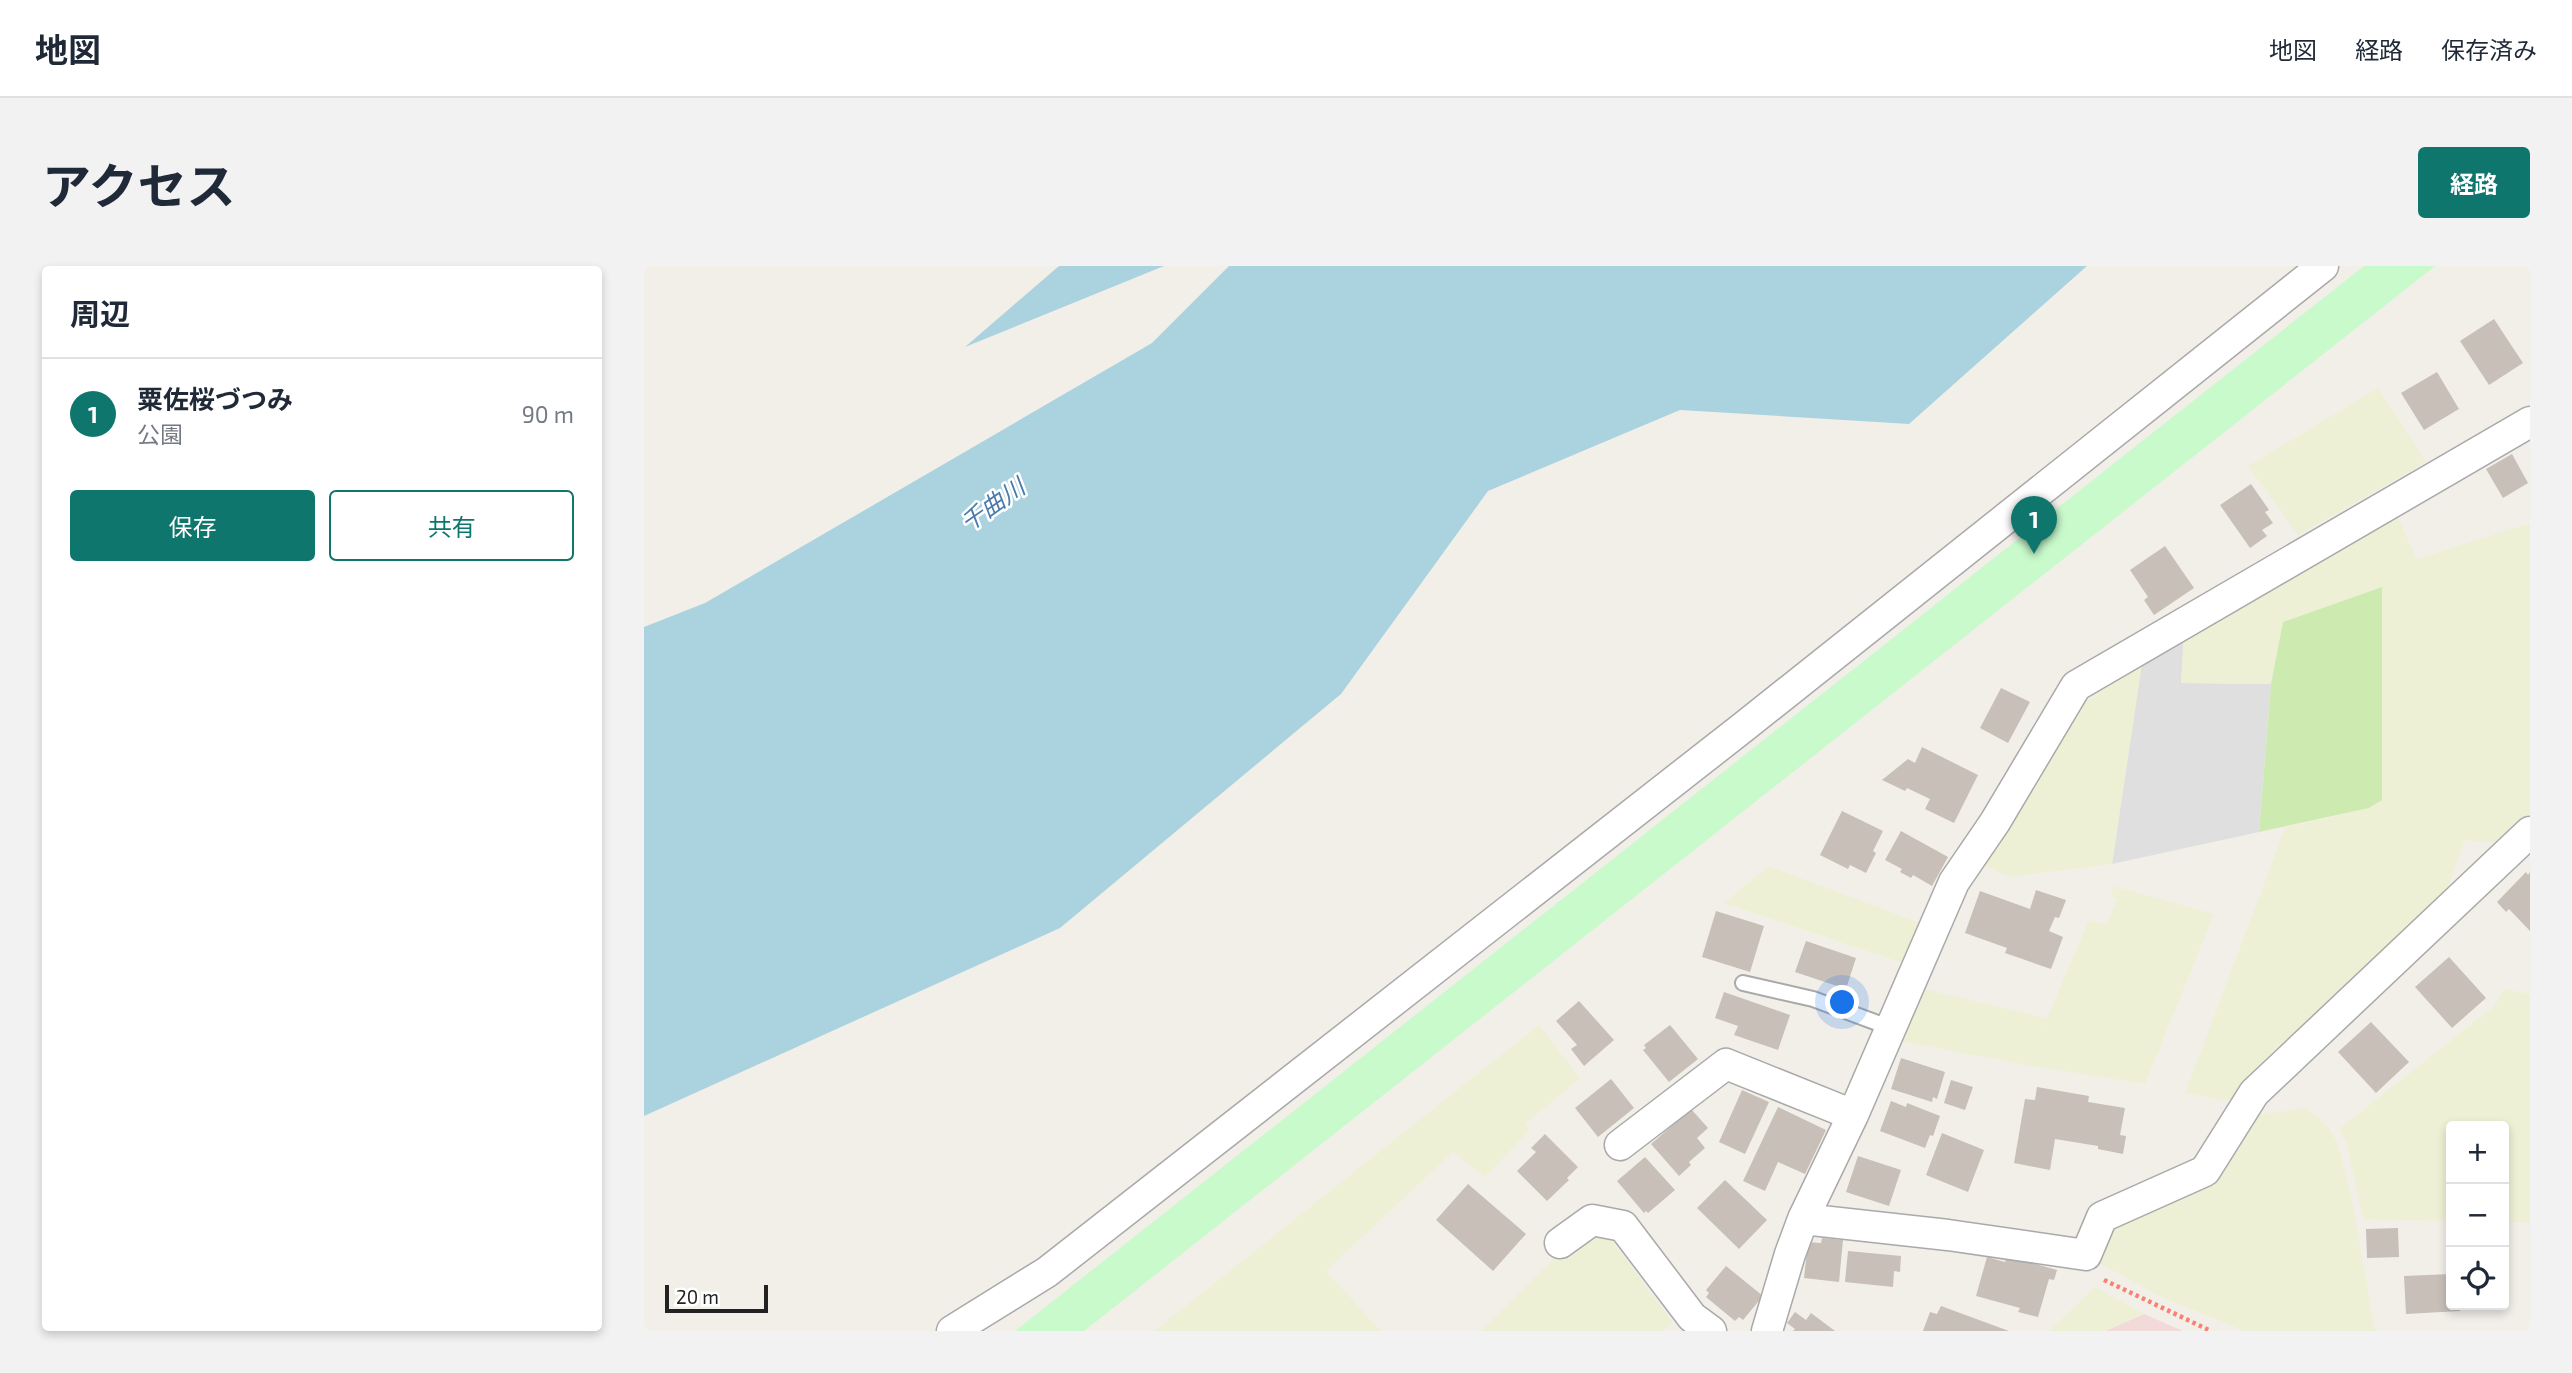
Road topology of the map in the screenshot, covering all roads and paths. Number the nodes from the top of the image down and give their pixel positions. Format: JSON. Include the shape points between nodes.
{"nodes":[{"id":1,"x":2323,"y":266,"type":"edge"},
{"id":2,"x":2530,"y":422,"type":"edge"},
{"id":3,"x":2530,"y":832,"type":"edge"},
{"id":4,"x":1743,"y":983,"type":"dead end"},
{"id":5,"x":1891,"y":1028,"type":"junction"},
{"id":6,"x":1853,"y":1115,"type":"junction"},
{"id":7,"x":1620,"y":1145,"type":"dead end"},
{"id":8,"x":1803,"y":1219,"type":"junction"},
{"id":9,"x":1559,"y":1243,"type":"dead end"},
{"id":10,"x":2092,"y":1275,"type":"dead end"},
{"id":11,"x":952,"y":1331,"type":"edge"},
{"id":12,"x":1711,"y":1331,"type":"edge"},
{"id":13,"x":1767,"y":1331,"type":"edge"},
{"id":14,"x":2211,"y":1331,"type":"edge"}],
"edges":[{"from":1,"to":11,"type":"street","via":[[1046,1272]]},
{"from":2,"to":5,"type":"street","via":[[2076,686],[1954,882]]},
{"from":3,"to":8,"type":"street","via":[[2254,1093],[2206,1171],[2102,1217],[2086,1255]]},
{"from":4,"to":5,"type":"lane","via":[[1812,999]]},
{"from":5,"to":6,"type":"street"},
{"from":6,"to":7,"type":"street","via":[[1726,1064]]},
{"from":6,"to":8,"type":"street"},
{"from":8,"to":13,"type":"street"},
{"from":9,"to":12,"type":"street","via":[[1592,1220],[1623,1226],[1692,1317]]},
{"from":10,"to":14,"type":"path"}]}
